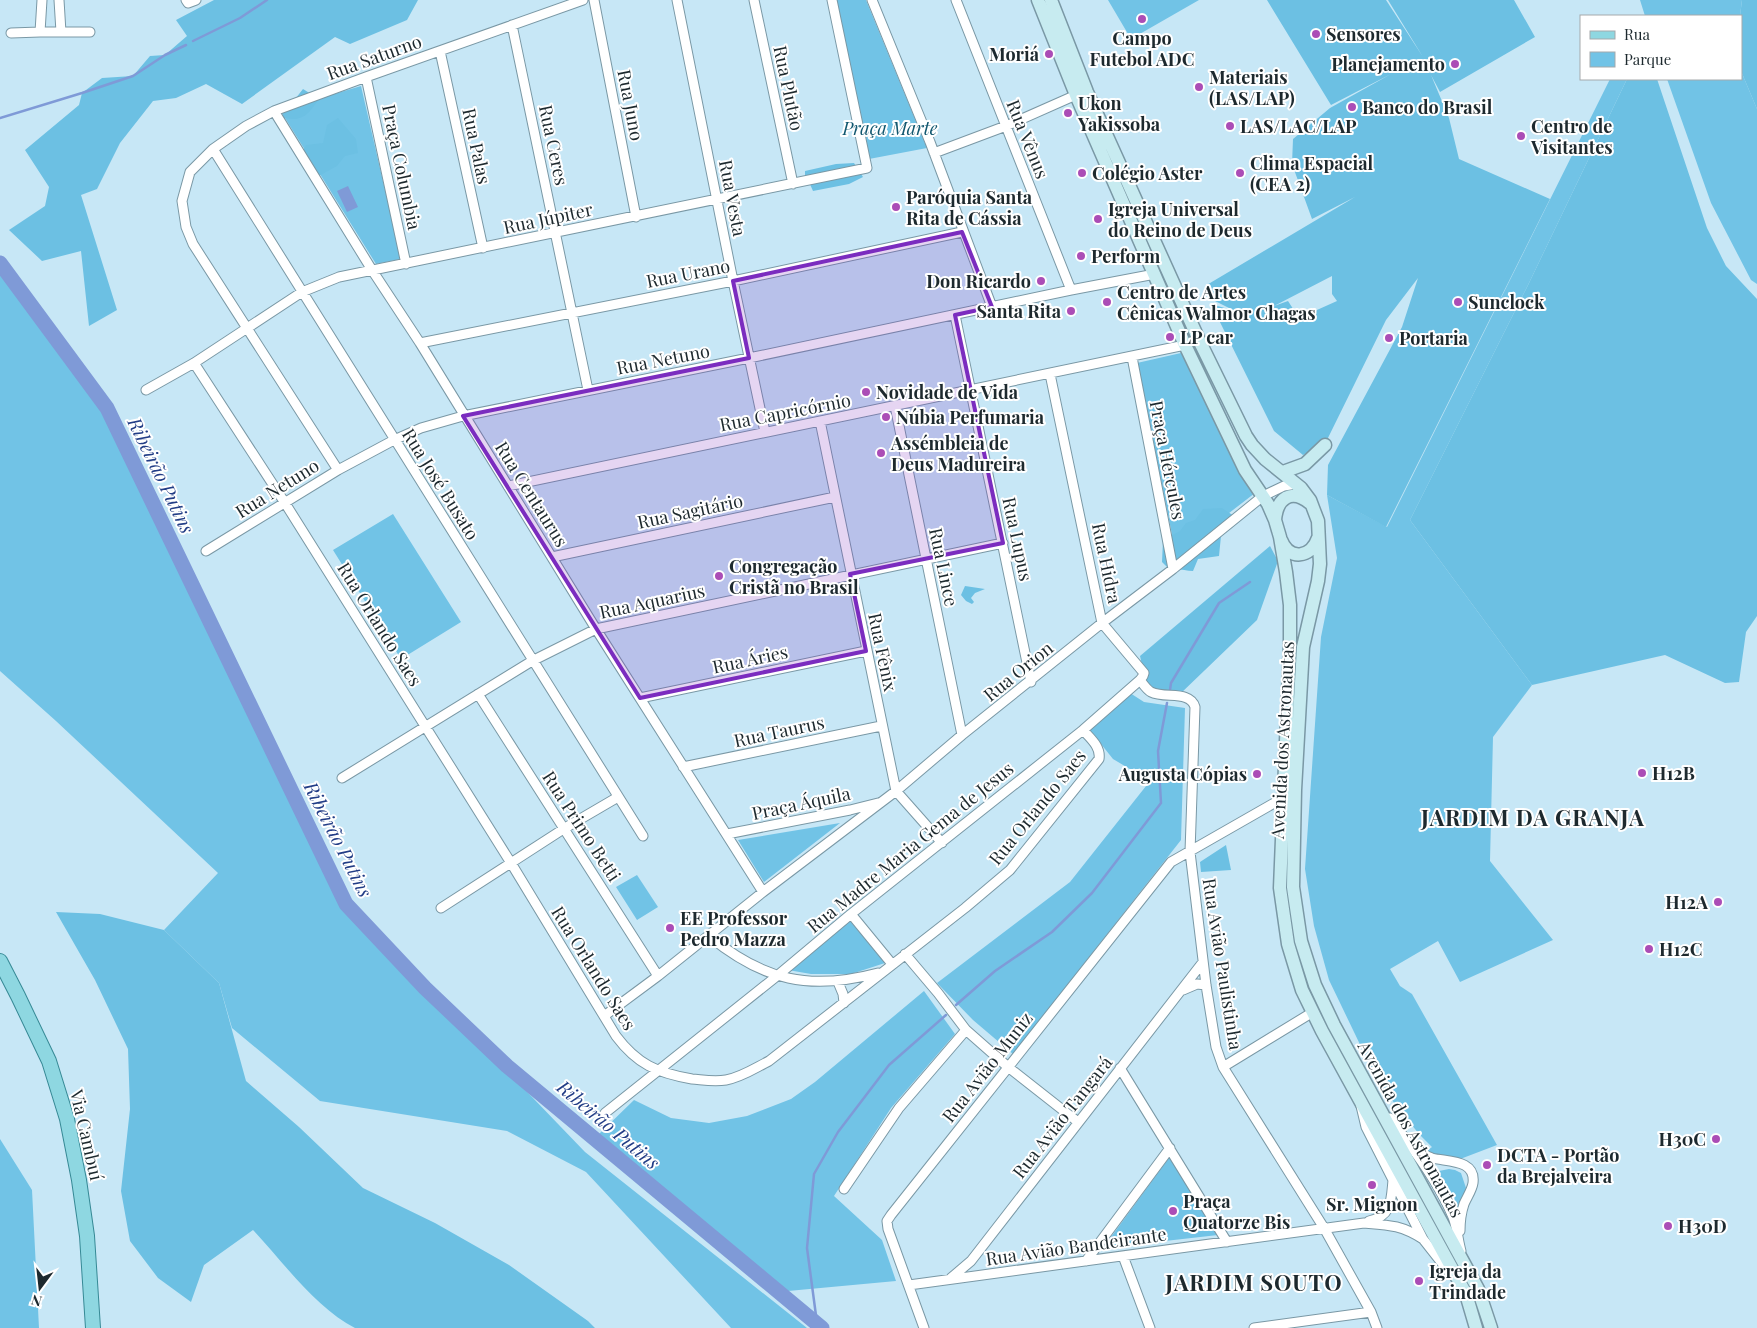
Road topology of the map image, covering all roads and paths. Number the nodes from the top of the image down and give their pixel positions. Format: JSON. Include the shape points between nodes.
{"nodes":[{"id":1,"x":42,"y":0,"type":"edge"},
{"id":2,"x":59,"y":0,"type":"edge"},
{"id":3,"x":186,"y":0,"type":"edge"},
{"id":4,"x":196,"y":0,"type":"edge"},
{"id":5,"x":584,"y":0,"type":"edge"},
{"id":6,"x":594,"y":0,"type":"edge"},
{"id":7,"x":677,"y":0,"type":"edge"},
{"id":8,"x":754,"y":0,"type":"edge"},
{"id":9,"x":832,"y":0,"type":"edge"},
{"id":10,"x":872,"y":0,"type":"edge"},
{"id":11,"x":956,"y":0,"type":"edge"},
{"id":12,"x":1038,"y":0,"type":"edge"},
{"id":13,"x":1051,"y":0,"type":"edge"},
{"id":14,"x":512,"y":25,"type":"junction"},
{"id":15,"x":40,"y":32,"type":"junction"},
{"id":16,"x":61,"y":32,"type":"junction"},
{"id":17,"x":90,"y":32,"type":"dead end"},
{"id":18,"x":11,"y":33,"type":"dead end"},
{"id":19,"x":440,"y":51,"type":"junction"},
{"id":20,"x":366,"y":76,"type":"junction"},
{"id":21,"x":1076,"y":95,"type":"junction"},
{"id":22,"x":274,"y":111,"type":"junction"},
{"id":23,"x":1006,"y":126,"type":"junction"},
{"id":24,"x":213,"y":149,"type":"junction"},
{"id":25,"x":934,"y":153,"type":"junction"},
{"id":26,"x":793,"y":184,"type":"junction"},
{"id":27,"x":716,"y":199,"type":"junction"},
{"id":28,"x":636,"y":217,"type":"junction"},
{"id":29,"x":962,"y":232,"type":"junction"},
{"id":30,"x":556,"y":234,"type":"junction"},
{"id":31,"x":483,"y":248,"type":"junction"},
{"id":32,"x":406,"y":264,"type":"junction"},
{"id":33,"x":372,"y":270,"type":"junction"},
{"id":34,"x":1154,"y":274,"type":"junction"},
{"id":35,"x":733,"y":281,"type":"junction"},
{"id":36,"x":1070,"y":290,"type":"junction"},
{"id":37,"x":302,"y":292,"type":"junction"},
{"id":38,"x":992,"y":307,"type":"junction"},
{"id":39,"x":572,"y":312,"type":"junction"},
{"id":40,"x":955,"y":315,"type":"junction"},
{"id":41,"x":247,"y":328,"type":"junction"},
{"id":42,"x":420,"y":343,"type":"junction"},
{"id":43,"x":1185,"y":345,"type":"junction"},
{"id":44,"x":1132,"y":356,"type":"junction"},
{"id":45,"x":749,"y":358,"type":"junction"},
{"id":46,"x":194,"y":362,"type":"junction"},
{"id":47,"x":1050,"y":374,"type":"junction"},
{"id":48,"x":146,"y":390,"type":"dead end"},
{"id":49,"x":588,"y":390,"type":"junction"},
{"id":50,"x":971,"y":390,"type":"junction"},
{"id":51,"x":895,"y":406,"type":"junction"},
{"id":52,"x":464,"y":416,"type":"junction"},
{"id":53,"x":820,"y":421,"type":"junction"},
{"id":54,"x":765,"y":432,"type":"junction"},
{"id":55,"x":394,"y":440,"type":"junction"},
{"id":56,"x":1326,"y":445,"type":"dead end"},
{"id":57,"x":338,"y":470,"type":"junction"},
{"id":58,"x":1283,"y":472,"type":"junction"},
{"id":59,"x":1296,"y":484,"type":"junction"},
{"id":60,"x":508,"y":486,"type":"junction"},
{"id":61,"x":1263,"y":496,"type":"junction"},
{"id":62,"x":835,"y":497,"type":"junction"},
{"id":63,"x":285,"y":503,"type":"junction"},
{"id":64,"x":1313,"y":507,"type":"junction"},
{"id":65,"x":1275,"y":520,"type":"junction"},
{"id":66,"x":1280,"y":537,"type":"junction"},
{"id":67,"x":1318,"y":538,"type":"junction"},
{"id":68,"x":1003,"y":543,"type":"junction"},
{"id":69,"x":206,"y":551,"type":"dead end"},
{"id":70,"x":552,"y":557,"type":"junction"},
{"id":71,"x":926,"y":559,"type":"junction"},
{"id":72,"x":1173,"y":570,"type":"junction"},
{"id":73,"x":850,"y":574,"type":"junction"},
{"id":74,"x":1102,"y":623,"type":"junction"},
{"id":75,"x":596,"y":629,"type":"junction"},
{"id":76,"x":866,"y":651,"type":"junction"},
{"id":77,"x":532,"y":661,"type":"junction"},
{"id":78,"x":1140,"y":680,"type":"junction"},
{"id":79,"x":1031,"y":682,"type":"junction"},
{"id":80,"x":478,"y":694,"type":"junction"},
{"id":81,"x":640,"y":698,"type":"junction"},
{"id":82,"x":425,"y":726,"type":"junction"},
{"id":83,"x":881,"y":726,"type":"junction"},
{"id":84,"x":1083,"y":730,"type":"junction"},
{"id":85,"x":962,"y":735,"type":"junction"},
{"id":86,"x":683,"y":767,"type":"junction"},
{"id":87,"x":342,"y":778,"type":"dead end"},
{"id":88,"x":896,"y":791,"type":"junction"},
{"id":89,"x":618,"y":797,"type":"junction"},
{"id":90,"x":1283,"y":798,"type":"junction"},
{"id":91,"x":882,"y":802,"type":"junction"},
{"id":92,"x":850,"y":810,"type":"junction"},
{"id":93,"x":854,"y":824,"type":"junction"},
{"id":94,"x":564,"y":828,"type":"junction"},
{"id":95,"x":727,"y":834,"type":"junction"},
{"id":96,"x":643,"y":836,"type":"dead end"},
{"id":97,"x":942,"y":843,"type":"junction"},
{"id":98,"x":1190,"y":852,"type":"junction"},
{"id":99,"x":511,"y":863,"type":"junction"},
{"id":100,"x":763,"y":892,"type":"junction"},
{"id":101,"x":441,"y":908,"type":"dead end"},
{"id":102,"x":851,"y":914,"type":"junction"},
{"id":103,"x":709,"y":936,"type":"junction"},
{"id":104,"x":905,"y":954,"type":"junction"},
{"id":105,"x":0,"y":961,"type":"edge"},
{"id":106,"x":1203,"y":962,"type":"junction"},
{"id":107,"x":892,"y":964,"type":"junction"},
{"id":108,"x":881,"y":972,"type":"junction"},
{"id":109,"x":658,"y":976,"type":"junction"},
{"id":110,"x":777,"y":976,"type":"junction"},
{"id":111,"x":838,"y":982,"type":"junction"},
{"id":112,"x":1206,"y":985,"type":"junction"},
{"id":113,"x":1178,"y":992,"type":"junction"},
{"id":114,"x":844,"y":1003,"type":"junction"},
{"id":115,"x":1313,"y":1012,"type":"junction"},
{"id":116,"x":604,"y":1016,"type":"junction"},
{"id":117,"x":966,"y":1030,"type":"junction"},
{"id":118,"x":1008,"y":1067,"type":"junction"},
{"id":119,"x":1223,"y":1067,"type":"junction"},
{"id":120,"x":1120,"y":1068,"type":"junction"},
{"id":121,"x":658,"y":1071,"type":"junction"},
{"id":122,"x":605,"y":1113,"type":"dead end"},
{"id":123,"x":1078,"y":1122,"type":"junction"},
{"id":124,"x":1170,"y":1148,"type":"junction"},
{"id":125,"x":1407,"y":1150,"type":"junction"},
{"id":126,"x":1387,"y":1159,"type":"junction"},
{"id":127,"x":1393,"y":1180,"type":"junction"},
{"id":128,"x":844,"y":1190,"type":"dead end"},
{"id":129,"x":1364,"y":1223,"type":"junction"},
{"id":130,"x":1324,"y":1228,"type":"junction"},
{"id":131,"x":1423,"y":1239,"type":"junction"},
{"id":132,"x":1227,"y":1242,"type":"junction"},
{"id":133,"x":1456,"y":1244,"type":"junction"},
{"id":134,"x":1437,"y":1250,"type":"junction"},
{"id":135,"x":1123,"y":1256,"type":"junction"},
{"id":136,"x":972,"y":1260,"type":"junction"},
{"id":137,"x":1086,"y":1261,"type":"junction"},
{"id":138,"x":979,"y":1275,"type":"junction"},
{"id":139,"x":950,"y":1279,"type":"junction"},
{"id":140,"x":909,"y":1285,"type":"junction"},
{"id":141,"x":1371,"y":1312,"type":"junction"},
{"id":142,"x":93,"y":1328,"type":"edge"},
{"id":143,"x":924,"y":1328,"type":"edge"},
{"id":144,"x":1150,"y":1328,"type":"edge"},
{"id":145,"x":1254,"y":1328,"type":"edge"},
{"id":146,"x":1377,"y":1328,"type":"edge"},
{"id":147,"x":1476,"y":1328,"type":"edge"},
{"id":148,"x":1491,"y":1328,"type":"edge"}],
"edges":[{"from":1,"to":15,"type":"street"},
{"from":2,"to":16,"type":"street"},
{"from":3,"to":4,"type":"street","via":[[189,3]]},
{"from":5,"to":14,"type":"street","name":"Rua Saturno"},
{"from":6,"to":28,"type":"street","name":"Rua Juno"},
{"from":7,"to":27,"type":"street","name":"Rua Vesta"},
{"from":8,"to":26,"type":"street","name":"Rua Plutão"},
{"from":9,"to":26,"type":"street","name":"Rua Júpiter","via":[[867,168]]},
{"from":10,"to":25,"type":"street"},
{"from":11,"to":23,"type":"street","name":"Rua Vênus"},
{"from":12,"to":21,"type":"main road","name":"Avenida dos Astronautas"},
{"from":13,"to":58,"type":"main road","name":"Avenida dos Astronautas","via":[[1087,92],[1246,436],[1258,452]]},
{"from":14,"to":19,"type":"street","name":"Rua Saturno"},
{"from":14,"to":30,"type":"street","name":"Rua Ceres"},
{"from":15,"to":16,"type":"street"},
{"from":15,"to":18,"type":"street"},
{"from":16,"to":17,"type":"street"},
{"from":19,"to":20,"type":"street","name":"Rua Saturno"},
{"from":19,"to":31,"type":"street","name":"Rua Palas"},
{"from":20,"to":22,"type":"street","name":"Rua Saturno"},
{"from":20,"to":32,"type":"street","name":"Praça Columbia"},
{"from":21,"to":23,"type":"street"},
{"from":21,"to":34,"type":"main road","name":"Avenida dos Astronautas"},
{"from":22,"to":24,"type":"street","name":"Rua Saturno"},
{"from":22,"to":33,"type":"street","name":"Rua Centaurus"},
{"from":23,"to":25,"type":"street"},
{"from":23,"to":36,"type":"street","name":"Rua Vênus"},
{"from":24,"to":37,"type":"street","name":"Rua José Busato"},
{"from":24,"to":41,"type":"street","name":"Rua Saturno","via":[[190,172],[182,200],[186,227],[193,244]]},
{"from":25,"to":29,"type":"street"},
{"from":26,"to":27,"type":"street","name":"Rua Júpiter"},
{"from":27,"to":28,"type":"street","name":"Rua Júpiter"},
{"from":27,"to":35,"type":"street","name":"Rua Vesta"},
{"from":28,"to":30,"type":"street","name":"Rua Júpiter"},
{"from":29,"to":35,"type":"street","name":"Rua Urano"},
{"from":29,"to":38,"type":"street"},
{"from":30,"to":31,"type":"street","name":"Rua Júpiter"},
{"from":30,"to":39,"type":"street","name":"Rua Ceres"},
{"from":31,"to":32,"type":"street","name":"Rua Júpiter"},
{"from":32,"to":33,"type":"street","name":"Rua Júpiter"},
{"from":33,"to":37,"type":"street","name":"Rua Júpiter","via":[[339,277]]},
{"from":33,"to":42,"type":"street","name":"Rua Centaurus"},
{"from":34,"to":36,"type":"street","name":"Rua Netuno"},
{"from":34,"to":43,"type":"main road","name":"Avenida dos Astronautas"},
{"from":35,"to":39,"type":"street","name":"Rua Urano"},
{"from":35,"to":45,"type":"street","name":"Rua Vesta"},
{"from":36,"to":38,"type":"street","name":"Rua Netuno"},
{"from":37,"to":41,"type":"street","name":"Rua Júpiter"},
{"from":37,"to":55,"type":"street","name":"Rua José Busato"},
{"from":38,"to":40,"type":"street","name":"Rua Netuno"},
{"from":39,"to":42,"type":"street","name":"Rua Urano"},
{"from":39,"to":49,"type":"street","name":"Rua Ceres"},
{"from":40,"to":45,"type":"street","name":"Rua Netuno"},
{"from":40,"to":50,"type":"street","name":"Rua Lupus"},
{"from":41,"to":46,"type":"street","name":"Rua Júpiter"},
{"from":41,"to":57,"type":"street"},
{"from":42,"to":52,"type":"street","name":"Rua Centaurus"},
{"from":43,"to":44,"type":"street","name":"Rua Capricórnio"},
{"from":43,"to":61,"type":"main road","name":"Avenida dos Astronautas","via":[[1245,470]]},
{"from":44,"to":47,"type":"street","name":"Rua Capricórnio"},
{"from":44,"to":72,"type":"street","name":"Praça Hércules"},
{"from":45,"to":49,"type":"street","name":"Rua Netuno"},
{"from":45,"to":54,"type":"street","name":"Rua Vesta"},
{"from":46,"to":48,"type":"street","name":"Rua Júpiter"},
{"from":46,"to":63,"type":"street","name":"Rua Orlando Saes"},
{"from":47,"to":50,"type":"street","name":"Rua Capricórnio"},
{"from":47,"to":74,"type":"street","name":"Rua Hidra"},
{"from":49,"to":52,"type":"street","name":"Rua Netuno"},
{"from":50,"to":51,"type":"street","name":"Rua Capricórnio"},
{"from":50,"to":68,"type":"street","name":"Rua Lupus"},
{"from":51,"to":53,"type":"street","name":"Rua Capricórnio"},
{"from":51,"to":71,"type":"street","name":"Rua Lince"},
{"from":52,"to":55,"type":"street","name":"Rua Netuno","via":[[421,428]]},
{"from":52,"to":60,"type":"street","name":"Rua Centaurus"},
{"from":53,"to":54,"type":"street","name":"Rua Capricórnio"},
{"from":53,"to":62,"type":"street","name":"Rua Fênix"},
{"from":54,"to":60,"type":"street","name":"Rua Capricórnio"},
{"from":55,"to":57,"type":"street","name":"Rua Netuno"},
{"from":55,"to":77,"type":"street","name":"Rua José Busato"},
{"from":56,"to":58,"type":"main road","via":[[1305,464]]},
{"from":57,"to":63,"type":"street","name":"Rua Netuno"},
{"from":58,"to":59,"type":"main road","name":"Avenida dos Astronautas"},
{"from":59,"to":61,"type":"street","name":"Rua Orion"},
{"from":59,"to":64,"type":"main road","name":"Avenida dos Astronautas"},
{"from":60,"to":70,"type":"street","name":"Rua Centaurus"},
{"from":61,"to":65,"type":"main road","name":"Avenida dos Astronautas"},
{"from":61,"to":72,"type":"street","name":"Rua Orion"},
{"from":62,"to":70,"type":"street","name":"Rua Sagitário"},
{"from":62,"to":73,"type":"street","name":"Rua Fênix"},
{"from":63,"to":69,"type":"street","name":"Rua Netuno"},
{"from":63,"to":82,"type":"street","name":"Rua Orlando Saes"},
{"from":64,"to":65,"type":"main road","via":[[1298,496],[1286,497],[1277,506]]},
{"from":64,"to":67,"type":"main road","name":"Avenida dos Astronautas","via":[[1318,521]]},
{"from":65,"to":66,"type":"main road","name":"Avenida dos Astronautas"},
{"from":66,"to":67,"type":"main road","via":[[1288,551],[1298,554],[1311,550]]},
{"from":66,"to":90,"type":"main road","name":"Avenida dos Astronautas","via":[[1290,624]]},
{"from":67,"to":125,"type":"main road","name":"Avenida dos Astronautas","via":[[1318,582],[1303,647],[1293,887],[1301,941],[1315,985],[1370,1091]]},
{"from":68,"to":71,"type":"street","name":"Rua Aquarius"},
{"from":68,"to":79,"type":"street","name":"Rua Lupus"},
{"from":70,"to":75,"type":"street","name":"Rua Centaurus"},
{"from":71,"to":73,"type":"street","name":"Rua Aquarius"},
{"from":71,"to":85,"type":"street","name":"Rua Lince"},
{"from":72,"to":74,"type":"street","name":"Rua Orion"},
{"from":73,"to":75,"type":"street","name":"Rua Aquarius"},
{"from":73,"to":76,"type":"street","name":"Rua Fênix"},
{"from":74,"to":78,"type":"street","name":"Rua Hidra","via":[[1144,673]]},
{"from":74,"to":79,"type":"street","name":"Rua Orion"},
{"from":75,"to":77,"type":"street","name":"Rua Aquarius"},
{"from":75,"to":81,"type":"street","name":"Rua Centaurus"},
{"from":76,"to":81,"type":"street","name":"Rua Áries"},
{"from":76,"to":83,"type":"street","name":"Rua Fênix"},
{"from":77,"to":80,"type":"street","name":"Rua Aquarius"},
{"from":77,"to":89,"type":"street","name":"Rua José Busato"},
{"from":78,"to":84,"type":"street","name":"Rua Madre Maria Gema de Jesus"},
{"from":78,"to":98,"type":"street","name":"Rua Avião Paulistinha","via":[[1149,691],[1193,700]]},
{"from":79,"to":85,"type":"street","name":"Rua Orion"},
{"from":80,"to":82,"type":"street","name":"Rua Aquarius"},
{"from":80,"to":94,"type":"street","name":"Rua Primo Betti"},
{"from":81,"to":86,"type":"street","name":"Rua Centaurus"},
{"from":82,"to":87,"type":"street","name":"Rua Aquarius"},
{"from":82,"to":99,"type":"street","name":"Rua Orlando Saes"},
{"from":83,"to":86,"type":"street","name":"Rua Taurus"},
{"from":83,"to":88,"type":"street","name":"Rua Fênix"},
{"from":84,"to":97,"type":"street","name":"Rua Madre Maria Gema de Jesus"},
{"from":84,"to":104,"type":"street","name":"Rua Orlando Saes","via":[[1100,753],[1089,773],[1010,870]]},
{"from":85,"to":88,"type":"street","name":"Rua Orion"},
{"from":86,"to":95,"type":"street","name":"Rua Centaurus"},
{"from":88,"to":91,"type":"street","name":"Rua Orion"},
{"from":88,"to":97,"type":"street","name":"Rua Fênix"},
{"from":89,"to":94,"type":"street"},
{"from":89,"to":96,"type":"street","name":"Rua José Busato"},
{"from":90,"to":98,"type":"street","name":"Rua Avião Muniz"},
{"from":90,"to":115,"type":"main road","name":"Avenida dos Astronautas","via":[[1280,880],[1288,944],[1302,990]]},
{"from":91,"to":92,"type":"street","name":"Praça Áquila"},
{"from":91,"to":93,"type":"street","name":"Rua Orion"},
{"from":92,"to":93,"type":"street"},
{"from":92,"to":95,"type":"street","name":"Praça Áquila"},
{"from":93,"to":100,"type":"street","name":"Rua Orion"},
{"from":94,"to":99,"type":"street"},
{"from":94,"to":109,"type":"street","name":"Rua Primo Betti"},
{"from":95,"to":100,"type":"street","name":"Rua Centaurus"},
{"from":97,"to":102,"type":"street","name":"Rua Madre Maria Gema de Jesus"},
{"from":98,"to":106,"type":"street","name":"Rua Avião Paulistinha"},
{"from":98,"to":118,"type":"street","name":"Rua Avião Muniz","via":[[1170,862]]},
{"from":99,"to":101,"type":"street"},
{"from":99,"to":116,"type":"street","name":"Rua Orlando Saes"},
{"from":100,"to":103,"type":"street","name":"Rua Orion"},
{"from":102,"to":107,"type":"street"},
{"from":102,"to":110,"type":"street","name":"Rua Madre Maria Gema de Jesus"},
{"from":103,"to":109,"type":"street","name":"Rua Orion"},
{"from":103,"to":110,"type":"street","via":[[751,965]]},
{"from":104,"to":107,"type":"street","name":"Rua Orlando Saes"},
{"from":104,"to":117,"type":"street"},
{"from":105,"to":142,"type":"main road","name":"Via Cambuí","via":[[49,1061],[67,1119],[87,1236]]},
{"from":106,"to":112,"type":"street","name":"Rua Avião Paulistinha"},
{"from":106,"to":113,"type":"street","name":"Rua Avião Tangará"},
{"from":107,"to":108,"type":"street","name":"Rua Orlando Saes"},
{"from":108,"to":111,"type":"street"},
{"from":108,"to":114,"type":"street","name":"Rua Orlando Saes"},
{"from":109,"to":116,"type":"street","name":"Rua Orion"},
{"from":110,"to":111,"type":"street","via":[[801,981]]},
{"from":110,"to":121,"type":"street","name":"Rua Madre Maria Gema de Jesus"},
{"from":111,"to":114,"type":"street"},
{"from":112,"to":113,"type":"street","via":[[1191,986]]},
{"from":112,"to":119,"type":"street","name":"Rua Avião Paulistinha","via":[[1216,1047]]},
{"from":113,"to":120,"type":"street","name":"Rua Avião Tangará"},
{"from":114,"to":121,"type":"street","name":"Rua Orlando Saes","via":[[769,1061],[743,1075],[712,1082]]},
{"from":115,"to":119,"type":"street"},
{"from":115,"to":126,"type":"main road","name":"Avenida dos Astronautas"},
{"from":116,"to":121,"type":"street","name":"Rua Orlando Saes","via":[[624,1048]]},
{"from":117,"to":118,"type":"street"},
{"from":117,"to":128,"type":"street","via":[[899,1108]]},
{"from":118,"to":123,"type":"street"},
{"from":118,"to":140,"type":"street","name":"Rua Avião Muniz","via":[[887,1221]]},
{"from":119,"to":130,"type":"street","name":"Rua Avião Paulistinha"},
{"from":120,"to":123,"type":"street","name":"Rua Avião Tangará"},
{"from":120,"to":124,"type":"street"},
{"from":121,"to":122,"type":"street","name":"Rua Madre Maria Gema de Jesus"},
{"from":123,"to":136,"type":"street","name":"Rua Avião Tangará"},
{"from":124,"to":132,"type":"street"},
{"from":124,"to":137,"type":"street"},
{"from":125,"to":126,"type":"street"},
{"from":125,"to":133,"type":"main road","name":"Avenida dos Astronautas"},
{"from":125,"to":133,"type":"street","via":[[1455,1161],[1470,1170],[1473,1184],[1463,1206]]},
{"from":126,"to":127,"type":"street"},
{"from":126,"to":134,"type":"main road","name":"Avenida dos Astronautas"},
{"from":127,"to":129,"type":"street","via":[[1391,1201],[1385,1214]]},
{"from":127,"to":131,"type":"street"},
{"from":129,"to":130,"type":"street","name":"Rua Avião Bandeirante"},
{"from":129,"to":131,"type":"street","name":"Rua Avião Bandeirante","via":[[1408,1230]]},
{"from":130,"to":132,"type":"street","name":"Rua Avião Bandeirante"},
{"from":130,"to":141,"type":"street","name":"Rua Avião Paulistinha"},
{"from":131,"to":134,"type":"street"},
{"from":132,"to":135,"type":"street","name":"Rua Avião Bandeirante"},
{"from":133,"to":134,"type":"street"},
{"from":133,"to":148,"type":"main road","name":"Avenida dos Astronautas","via":[[1478,1289]]},
{"from":134,"to":147,"type":"main road","name":"Avenida dos Astronautas","via":[[1466,1294]]},
{"from":135,"to":137,"type":"street","name":"Rua Avião Bandeirante"},
{"from":135,"to":144,"type":"street"},
{"from":136,"to":138,"type":"street"},
{"from":136,"to":139,"type":"street","name":"Rua Avião Tangará"},
{"from":137,"to":138,"type":"street","name":"Rua Avião Bandeirante"},
{"from":138,"to":139,"type":"street","name":"Rua Avião Bandeirante"},
{"from":139,"to":140,"type":"street","name":"Rua Avião Bandeirante"},
{"from":140,"to":143,"type":"street","name":"Rua Avião Muniz"},
{"from":141,"to":145,"type":"street"},
{"from":141,"to":146,"type":"street","name":"Rua Avião Paulistinha"}]}
